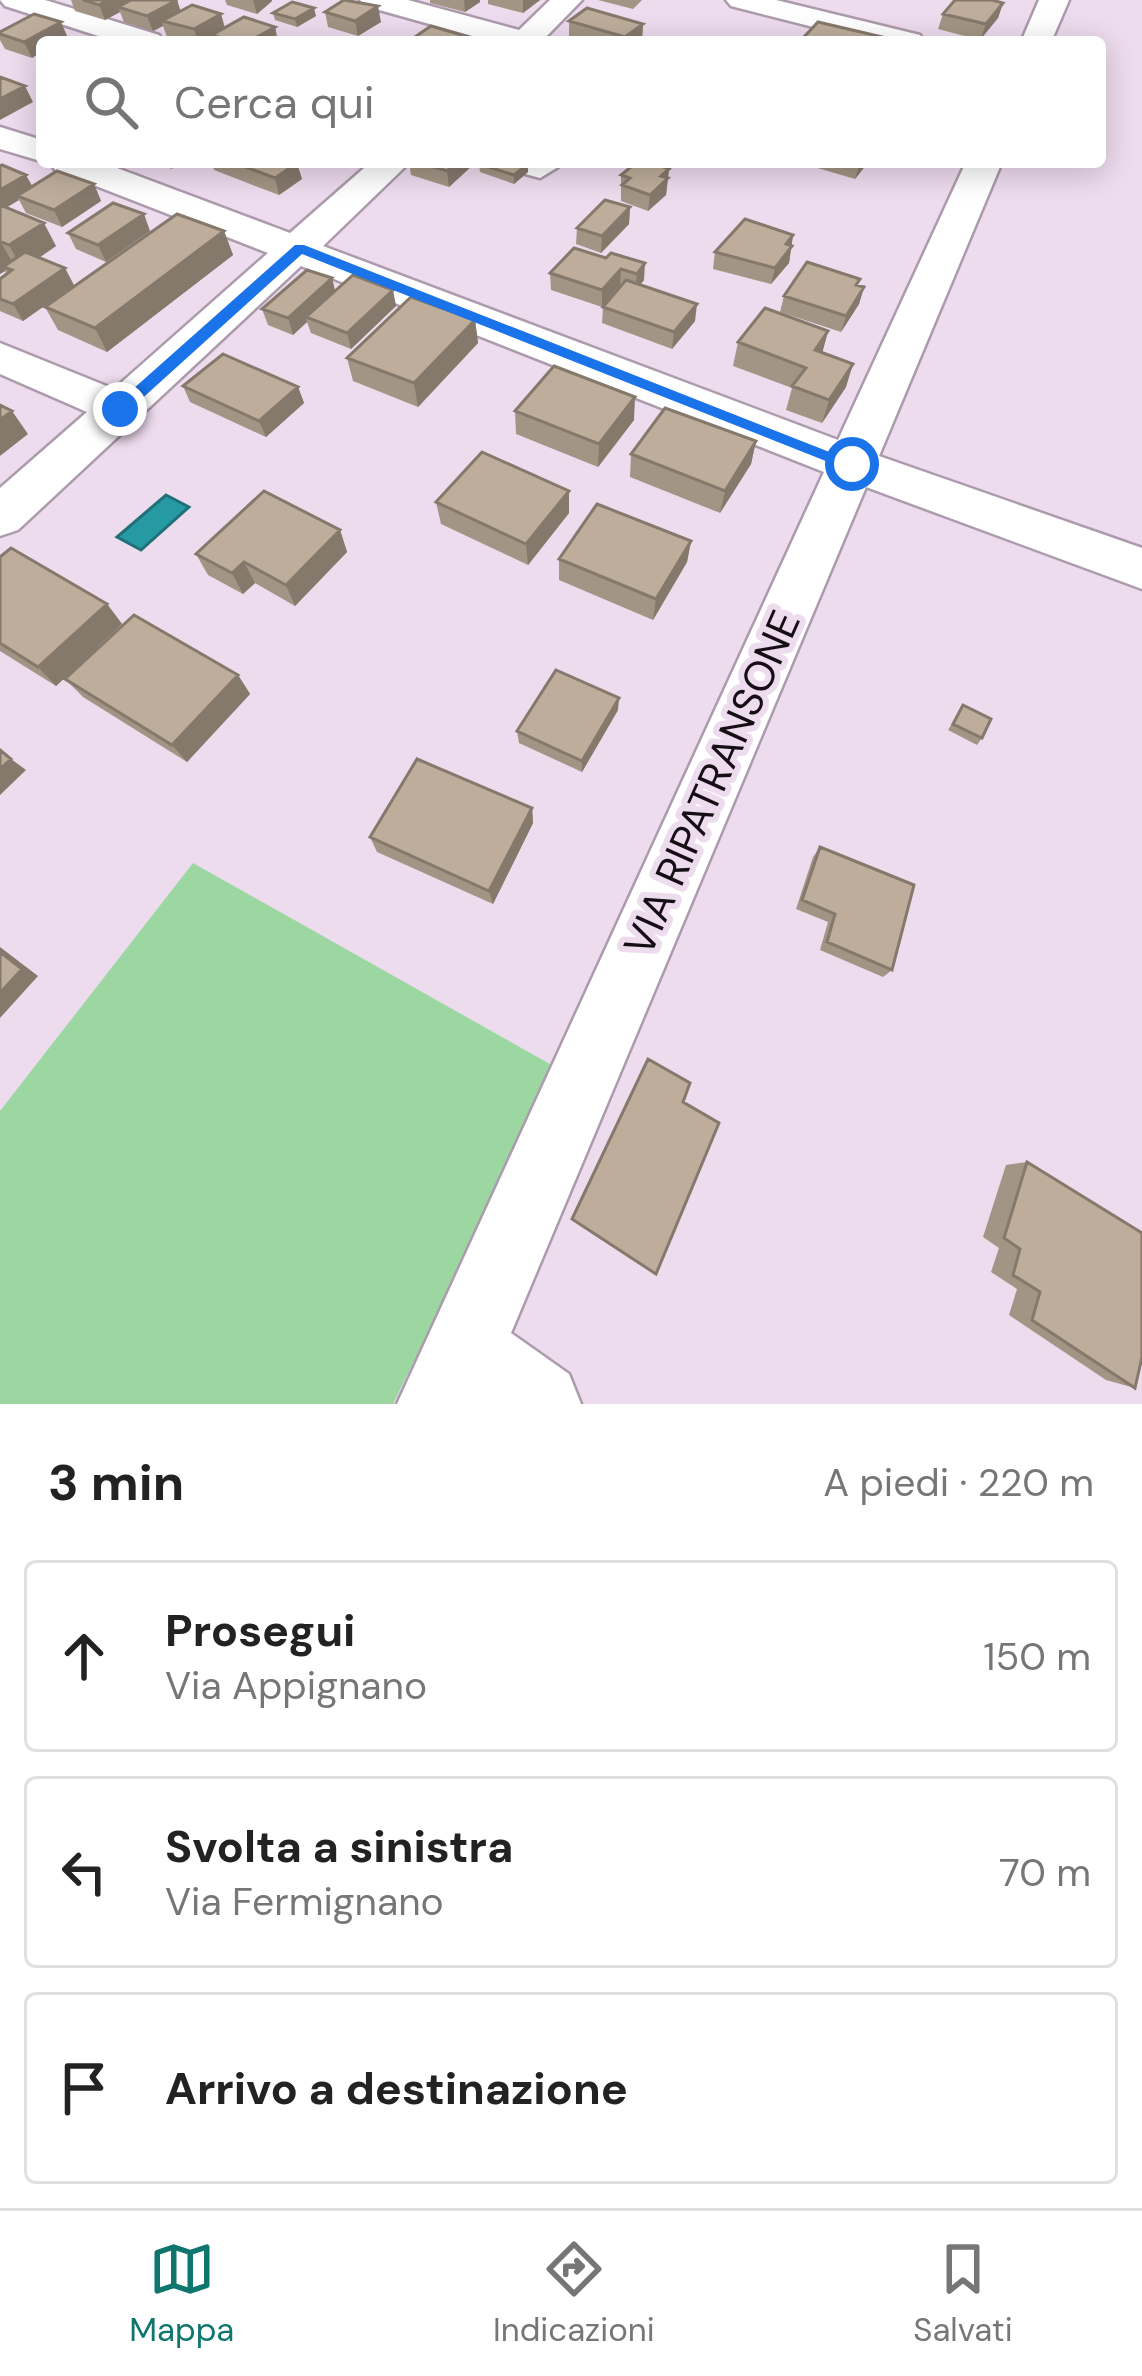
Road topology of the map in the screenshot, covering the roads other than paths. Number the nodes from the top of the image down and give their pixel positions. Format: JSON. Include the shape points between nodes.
{"nodes":[{"id":1,"x":15,"y":0,"type":"edge"},
{"id":2,"x":375,"y":0,"type":"edge"},
{"id":3,"x":567,"y":0,"type":"edge"},
{"id":4,"x":741,"y":0,"type":"edge"},
{"id":5,"x":1054,"y":0,"type":"edge"},
{"id":6,"x":129,"y":36,"type":"edge"},
{"id":7,"x":506,"y":36,"type":"edge"},
{"id":8,"x":529,"y":36,"type":"edge"},
{"id":9,"x":884,"y":36,"type":"edge"},
{"id":10,"x":1039,"y":36,"type":"edge"},
{"id":11,"x":0,"y":137,"type":"edge"},
{"id":12,"x":36,"y":150,"type":"edge"},
{"id":13,"x":84,"y":168,"type":"edge"},
{"id":14,"x":386,"y":168,"type":"edge"},
{"id":15,"x":981,"y":168,"type":"edge"},
{"id":16,"x":300,"y":248,"type":"junction"},
{"id":17,"x":0,"y":357,"type":"edge"},
{"id":18,"x":120,"y":409,"type":"junction"},
{"id":19,"x":852,"y":464,"type":"junction"},
{"id":20,"x":0,"y":517,"type":"edge"},
{"id":21,"x":1142,"y":569,"type":"edge"},
{"id":22,"x":452,"y":1377,"type":"edge"},
{"id":23,"x":539,"y":1404,"type":"edge"}],
"edges":[{"from":1,"to":6,"type":"street"},
{"from":2,"to":7,"type":"street"},
{"from":3,"to":8,"type":"street"},
{"from":4,"to":9,"type":"street"},
{"from":5,"to":10,"type":"street"},
{"from":11,"to":12,"type":"street"},
{"from":13,"to":16,"type":"street"},
{"from":14,"to":16,"type":"street"},
{"from":15,"to":19,"type":"street","name":"VIA RIPATRANSONE"},
{"from":16,"to":18,"type":"street"},
{"from":16,"to":19,"type":"street"},
{"from":17,"to":18,"type":"street"},
{"from":18,"to":20,"type":"street"},
{"from":19,"to":21,"type":"street"},
{"from":19,"to":22,"type":"street","name":"VIA RIPATRANSONE"},
{"from":22,"to":23,"type":"street"}]}
